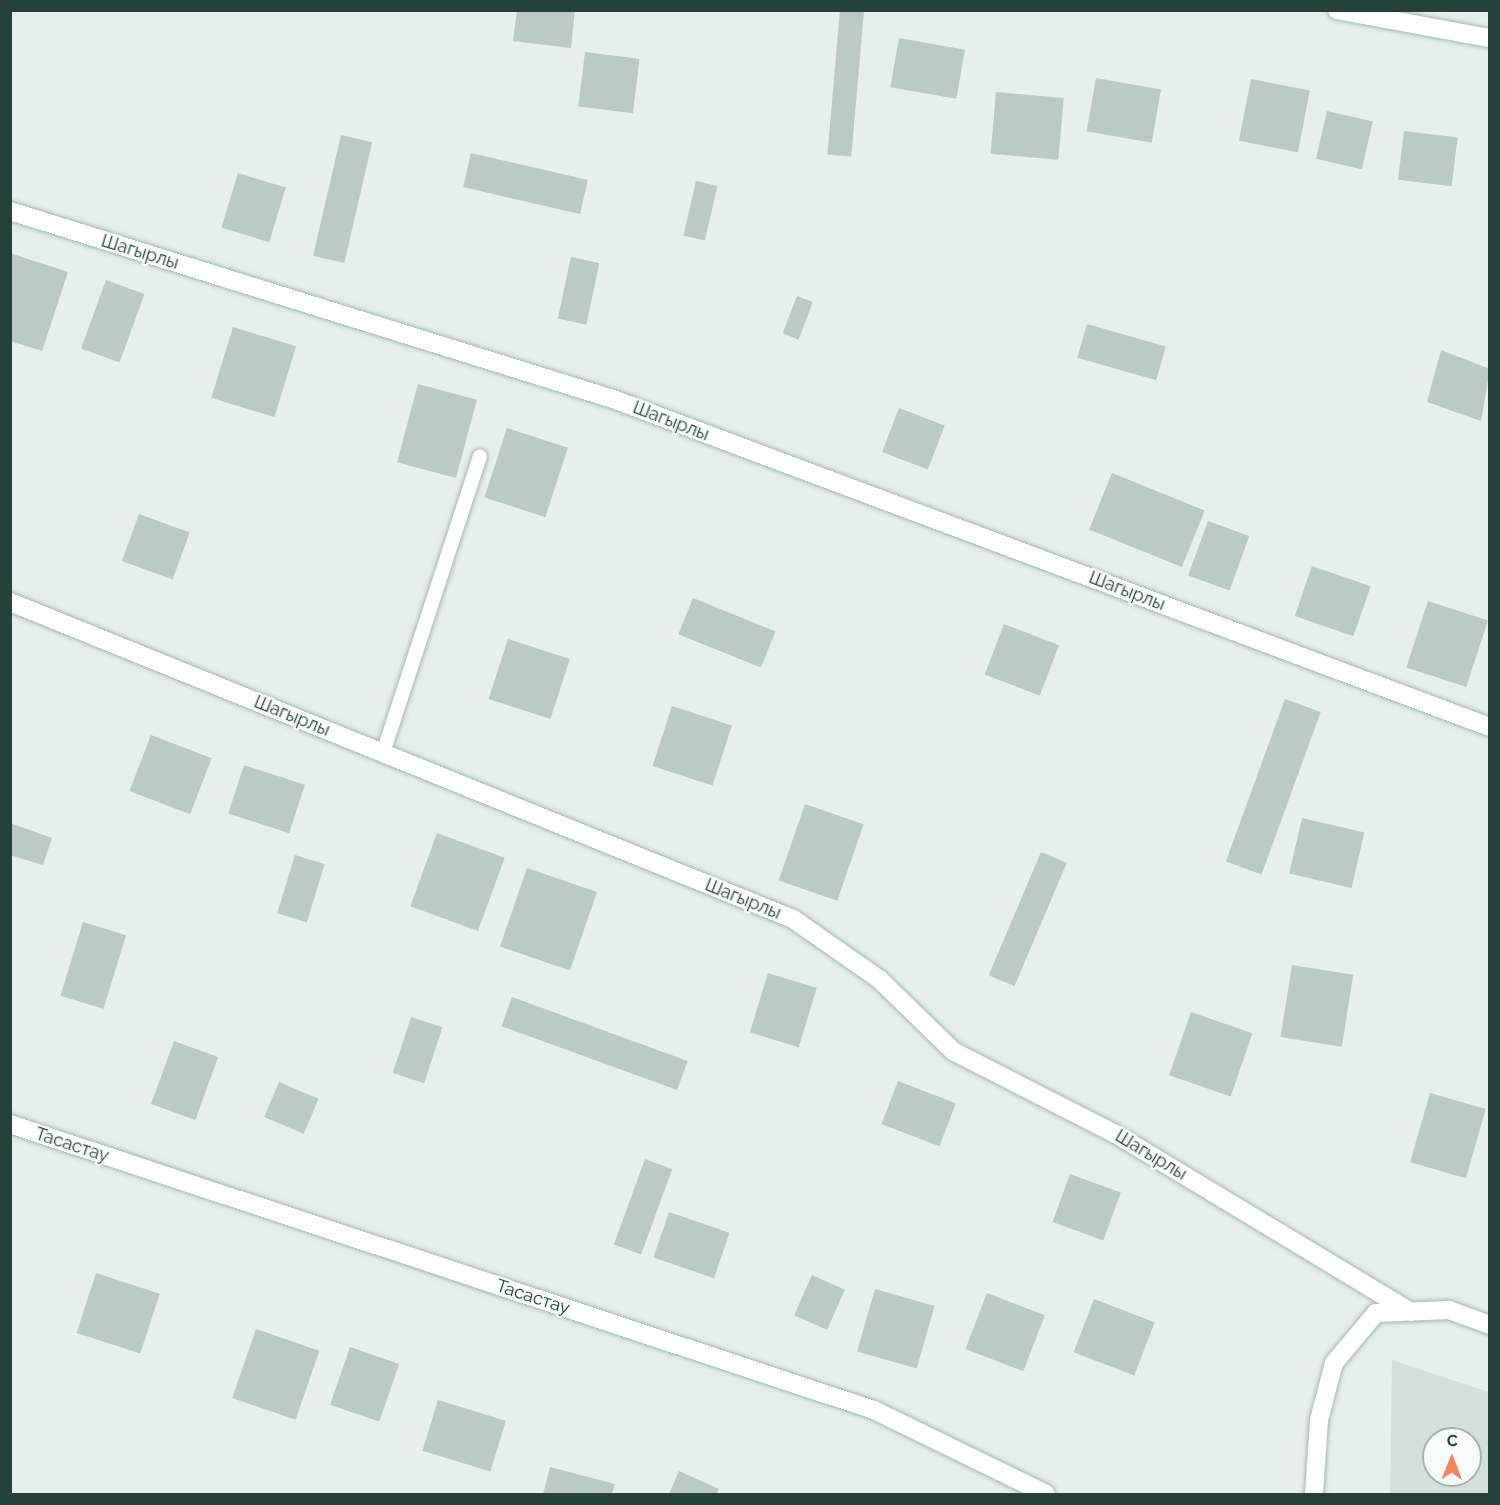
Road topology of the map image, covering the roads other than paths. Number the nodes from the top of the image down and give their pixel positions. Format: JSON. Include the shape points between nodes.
{"nodes":[{"id":1,"x":1337,"y":10,"type":"edge"},
{"id":2,"x":1490,"y":38,"type":"edge"},
{"id":3,"x":10,"y":211,"type":"edge"},
{"id":4,"x":480,"y":456,"type":"dead end"},
{"id":5,"x":10,"y":602,"type":"edge"},
{"id":6,"x":1490,"y":727,"type":"edge"},
{"id":7,"x":383,"y":753,"type":"junction"},
{"id":8,"x":10,"y":1124,"type":"edge"},
{"id":9,"x":1411,"y":1312,"type":"junction"},
{"id":10,"x":1490,"y":1325,"type":"edge"},
{"id":11,"x":1046,"y":1494,"type":"edge"},
{"id":12,"x":1314,"y":1494,"type":"edge"}],
"edges":[{"from":1,"to":2,"type":"street"},
{"from":3,"to":6,"type":"street","name":"Шагырлы","via":[[613,399]]},
{"from":4,"to":7,"type":"lane"},
{"from":5,"to":7,"type":"street","name":"Шагырлы"},
{"from":7,"to":9,"type":"street","name":"Шагырлы","via":[[793,919],[879,979],[953,1051],[1119,1136]]},
{"from":8,"to":11,"type":"street","name":"Тасастау","via":[[874,1410]]},
{"from":9,"to":10,"type":"street","via":[[1449,1310]]},
{"from":9,"to":12,"type":"street","via":[[1376,1313],[1334,1363],[1319,1420]]}]}
